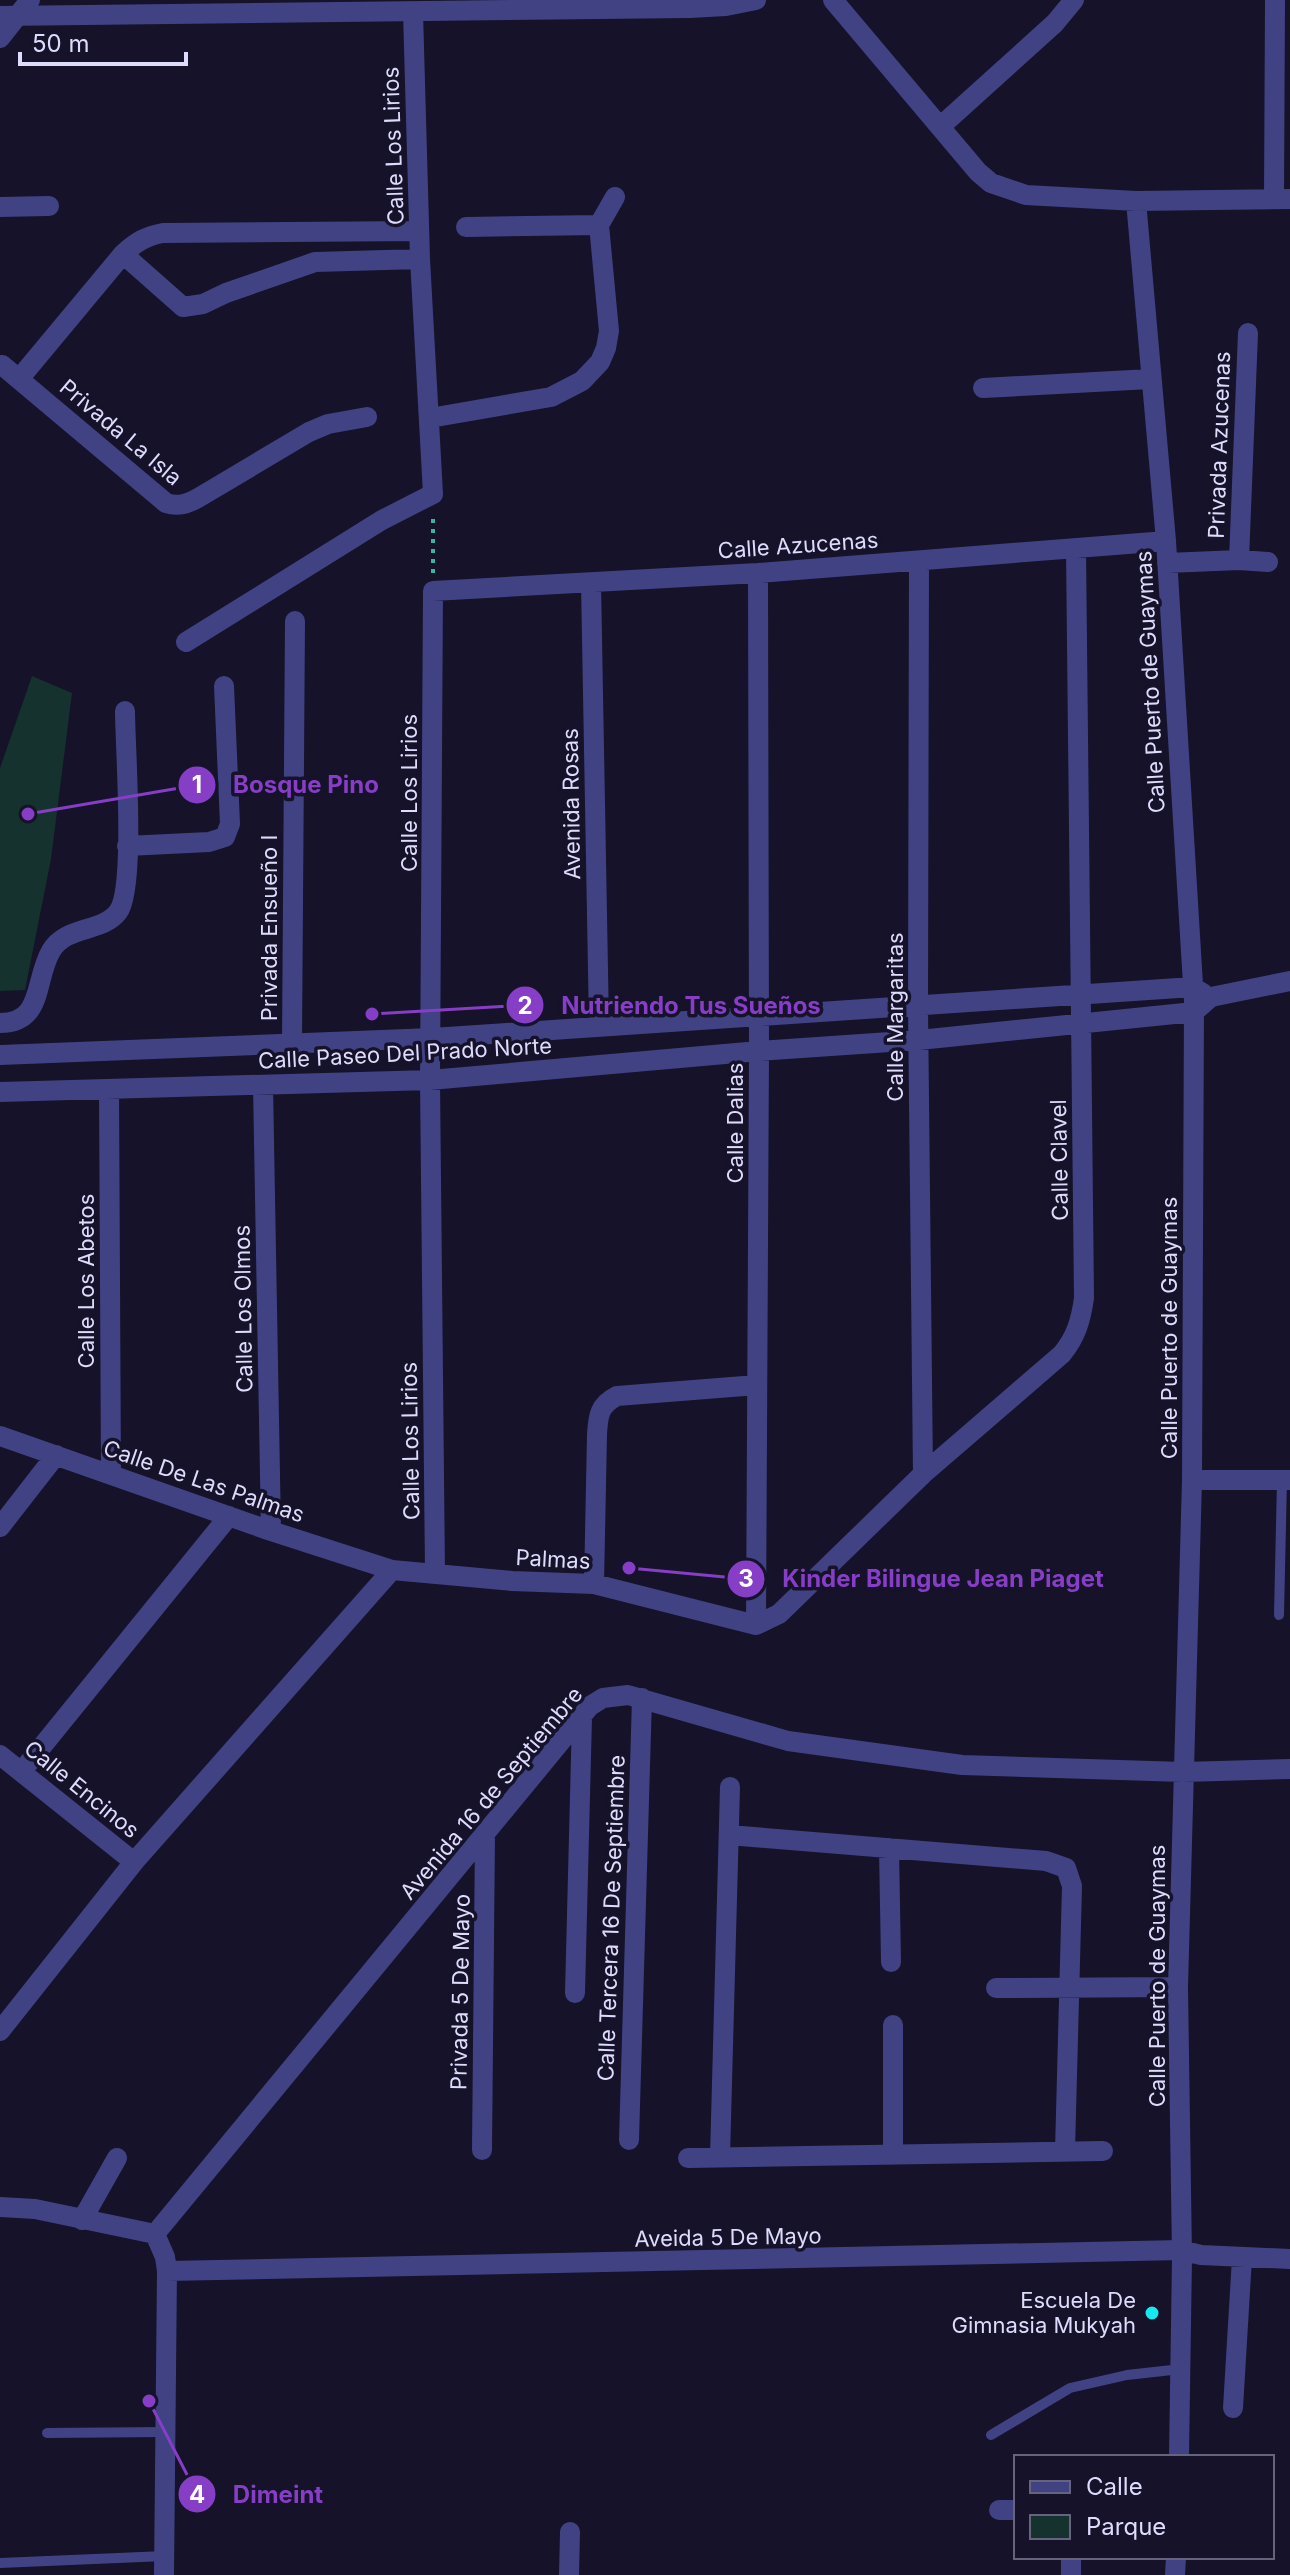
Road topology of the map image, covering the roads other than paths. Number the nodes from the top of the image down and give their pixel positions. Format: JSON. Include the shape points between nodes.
{"nodes":[{"id":1,"x":756,"y":0,"type":"edge"},
{"id":2,"x":833,"y":0,"type":"edge"},
{"id":3,"x":1074,"y":0,"type":"edge"},
{"id":4,"x":1275,"y":0,"type":"edge"},
{"id":5,"x":16,"y":10,"type":"edge"},
{"id":6,"x":413,"y":12,"type":"junction"},
{"id":7,"x":0,"y":38,"type":"edge"},
{"id":8,"x":941,"y":126,"type":"junction"},
{"id":9,"x":615,"y":197,"type":"dead end"},
{"id":10,"x":1282,"y":198,"type":"edge"},
{"id":11,"x":1136,"y":201,"type":"junction"},
{"id":12,"x":49,"y":206,"type":"dead end"},
{"id":13,"x":0,"y":207,"type":"edge"},
{"id":14,"x":599,"y":225,"type":"junction"},
{"id":15,"x":466,"y":227,"type":"dead end"},
{"id":16,"x":419,"y":231,"type":"junction"},
{"id":17,"x":328,"y":232,"type":"junction"},
{"id":18,"x":123,"y":254,"type":"junction"},
{"id":19,"x":420,"y":259,"type":"junction"},
{"id":20,"x":331,"y":261,"type":"junction"},
{"id":21,"x":1248,"y":333,"type":"dead end"},
{"id":22,"x":2,"y":365,"type":"dead end"},
{"id":23,"x":19,"y":379,"type":"junction"},
{"id":24,"x":1150,"y":379,"type":"junction"},
{"id":25,"x":983,"y":388,"type":"dead end"},
{"id":26,"x":367,"y":417,"type":"dead end"},
{"id":27,"x":430,"y":418,"type":"junction"},
{"id":28,"x":1166,"y":541,"type":"junction"},
{"id":29,"x":1076,"y":549,"type":"junction"},
{"id":30,"x":1239,"y":560,"type":"junction"},
{"id":31,"x":919,"y":561,"type":"junction"},
{"id":32,"x":1268,"y":562,"type":"dead end"},
{"id":33,"x":1167,"y":563,"type":"junction"},
{"id":34,"x":758,"y":573,"type":"junction"},
{"id":35,"x":591,"y":583,"type":"junction"},
{"id":36,"x":433,"y":591,"type":"joint"},
{"id":37,"x":295,"y":621,"type":"dead end"},
{"id":38,"x":186,"y":642,"type":"dead end"},
{"id":39,"x":224,"y":686,"type":"dead end"},
{"id":40,"x":125,"y":711,"type":"dead end"},
{"id":41,"x":127,"y":846,"type":"junction"},
{"id":42,"x":1290,"y":981,"type":"edge"},
{"id":43,"x":1202,"y":992,"type":"junction"},
{"id":44,"x":1080,"y":996,"type":"junction"},
{"id":45,"x":918,"y":1006,"type":"junction"},
{"id":46,"x":1194,"y":1012,"type":"junction"},
{"id":47,"x":759,"y":1015,"type":"junction"},
{"id":48,"x":0,"y":1023,"type":"edge"},
{"id":49,"x":1081,"y":1024,"type":"junction"},
{"id":50,"x":599,"y":1025,"type":"junction"},
{"id":51,"x":432,"y":1038,"type":"junction"},
{"id":52,"x":919,"y":1040,"type":"junction"},
{"id":53,"x":292,"y":1042,"type":"junction"},
{"id":54,"x":759,"y":1051,"type":"junction"},
{"id":55,"x":0,"y":1055,"type":"edge"},
{"id":56,"x":430,"y":1080,"type":"junction"},
{"id":57,"x":263,"y":1085,"type":"junction"},
{"id":58,"x":109,"y":1089,"type":"junction"},
{"id":59,"x":0,"y":1092,"type":"edge"},
{"id":60,"x":757,"y":1385,"type":"junction"},
{"id":61,"x":0,"y":1436,"type":"edge"},
{"id":62,"x":56,"y":1455,"type":"junction"},
{"id":63,"x":111,"y":1473,"type":"junction"},
{"id":64,"x":923,"y":1474,"type":"junction"},
{"id":65,"x":1192,"y":1480,"type":"junction"},
{"id":66,"x":1286,"y":1480,"type":"edge"},
{"id":67,"x":229,"y":1516,"type":"junction"},
{"id":68,"x":0,"y":1527,"type":"edge"},
{"id":69,"x":271,"y":1531,"type":"junction"},
{"id":70,"x":392,"y":1570,"type":"junction"},
{"id":71,"x":435,"y":1574,"type":"junction"},
{"id":72,"x":594,"y":1584,"type":"junction"},
{"id":73,"x":1279,"y":1615,"type":"dead end"},
{"id":74,"x":756,"y":1625,"type":"junction"},
{"id":75,"x":642,"y":1698,"type":"junction"},
{"id":76,"x":582,"y":1717,"type":"junction"},
{"id":77,"x":0,"y":1755,"type":"edge"},
{"id":78,"x":1290,"y":1769,"type":"edge"},
{"id":79,"x":22,"y":1771,"type":"junction"},
{"id":80,"x":1183,"y":1772,"type":"junction"},
{"id":81,"x":730,"y":1787,"type":"dead end"},
{"id":82,"x":485,"y":1834,"type":"junction"},
{"id":83,"x":729,"y":1835,"type":"junction"},
{"id":84,"x":889,"y":1848,"type":"junction"},
{"id":85,"x":134,"y":1862,"type":"junction"},
{"id":86,"x":891,"y":1962,"type":"dead end"},
{"id":87,"x":1178,"y":1987,"type":"junction"},
{"id":88,"x":996,"y":1988,"type":"dead end"},
{"id":89,"x":1071,"y":1988,"type":"junction"},
{"id":90,"x":575,"y":1993,"type":"dead end"},
{"id":91,"x":893,"y":2025,"type":"dead end"},
{"id":92,"x":0,"y":2031,"type":"edge"},
{"id":93,"x":629,"y":2140,"type":"dead end"},
{"id":94,"x":482,"y":2150,"type":"dead end"},
{"id":95,"x":1065,"y":2151,"type":"junction"},
{"id":96,"x":1103,"y":2151,"type":"dead end"},
{"id":97,"x":893,"y":2154,"type":"junction"},
{"id":98,"x":720,"y":2157,"type":"junction"},
{"id":99,"x":117,"y":2158,"type":"dead end"},
{"id":100,"x":688,"y":2158,"type":"dead end"},
{"id":101,"x":0,"y":2207,"type":"edge"},
{"id":102,"x":82,"y":2220,"type":"junction"},
{"id":103,"x":155,"y":2234,"type":"junction"},
{"id":104,"x":1181,"y":2250,"type":"junction"},
{"id":105,"x":1242,"y":2258,"type":"junction"},
{"id":106,"x":1290,"y":2259,"type":"edge"},
{"id":107,"x":167,"y":2271,"type":"junction"},
{"id":108,"x":1181,"y":2369,"type":"junction"},
{"id":109,"x":1233,"y":2408,"type":"dead end"},
{"id":110,"x":166,"y":2432,"type":"junction"},
{"id":111,"x":47,"y":2433,"type":"dead end"},
{"id":112,"x":991,"y":2435,"type":"dead end"},
{"id":113,"x":1179,"y":2455,"type":"edge"},
{"id":114,"x":570,"y":2532,"type":"dead end"},
{"id":115,"x":0,"y":2563,"type":"edge"},
{"id":116,"x":164,"y":2565,"type":"edge"},
{"id":117,"x":569,"y":2575,"type":"edge"}],
"edges":[{"from":1,"to":6,"type":"street","via":[[690,8]]},
{"from":2,"to":8,"type":"street"},
{"from":3,"to":8,"type":"street"},
{"from":4,"to":10,"type":"street"},
{"from":5,"to":6,"type":"street"},
{"from":5,"to":7,"type":"street"},
{"from":6,"to":16,"type":"street","name":"Calle Los Lirios"},
{"from":8,"to":11,"type":"street","via":[[978,172],[1008,190]]},
{"from":9,"to":14,"type":"street"},
{"from":10,"to":11,"type":"street"},
{"from":11,"to":24,"type":"street","name":"Calle Puerto de Guaymas"},
{"from":12,"to":13,"type":"street"},
{"from":14,"to":15,"type":"street"},
{"from":14,"to":27,"type":"street","via":[[609,331],[600,362],[582,381],[551,397]]},
{"from":16,"to":17,"type":"street"},
{"from":16,"to":19,"type":"street","name":"Calle Los Lirios"},
{"from":17,"to":18,"type":"street","via":[[163,233],[143,238]]},
{"from":17,"to":20,"type":"street"},
{"from":18,"to":20,"type":"street","via":[[183,307],[291,269]]},
{"from":18,"to":23,"type":"street"},
{"from":19,"to":20,"type":"street"},
{"from":19,"to":27,"type":"street","name":"Calle Los Lirios"},
{"from":21,"to":30,"type":"street","name":"Privada Azucenas"},
{"from":22,"to":23,"type":"street","name":"Privada La Isla"},
{"from":23,"to":26,"type":"street","name":"Privada La Isla","via":[[166,503],[180,506],[309,432]]},
{"from":24,"to":25,"type":"street"},
{"from":24,"to":28,"type":"street","name":"Calle Puerto de Guaymas"},
{"from":27,"to":38,"type":"street","name":"Calle Los Lirios","via":[[433,494]]},
{"from":28,"to":29,"type":"street","name":"Calle Azucenas"},
{"from":28,"to":33,"type":"street","name":"Calle Puerto de Guaymas"},
{"from":29,"to":31,"type":"street","name":"Calle Azucenas"},
{"from":29,"to":44,"type":"street","name":"Calle Clavel"},
{"from":30,"to":32,"type":"street"},
{"from":30,"to":33,"type":"street"},
{"from":31,"to":34,"type":"street","name":"Calle Azucenas"},
{"from":31,"to":45,"type":"street","name":"Calle Margaritas"},
{"from":33,"to":43,"type":"street","name":"Calle Puerto de Guaymas"},
{"from":34,"to":35,"type":"street","name":"Calle Azucenas"},
{"from":34,"to":47,"type":"street","name":"Calle Dalias"},
{"from":35,"to":36,"type":"street","name":"Calle Azucenas"},
{"from":35,"to":50,"type":"street","name":"Avenida Rosas"},
{"from":36,"to":51,"type":"street","name":"Calle Los Lirios"},
{"from":37,"to":53,"type":"street","name":"Privada Ensueño I"},
{"from":39,"to":41,"type":"street","via":[[230,824],[225,837]]},
{"from":40,"to":41,"type":"street"},
{"from":41,"to":48,"type":"street","via":[[126,893],[118,912],[59,940],[24,1019]]},
{"from":42,"to":43,"type":"street","name":"Calle Paseo Del Prado Norte"},
{"from":43,"to":44,"type":"street","name":"Calle Paseo Del Prado Norte"},
{"from":43,"to":46,"type":"street","name":"Calle Puerto de Guaymas"},
{"from":44,"to":45,"type":"street","name":"Calle Paseo Del Prado Norte"},
{"from":44,"to":49,"type":"street","name":"Calle Clavel"},
{"from":45,"to":47,"type":"street","name":"Calle Paseo Del Prado Norte"},
{"from":45,"to":52,"type":"street","name":"Calle Margaritas"},
{"from":46,"to":49,"type":"street","name":"Calle Paseo Del Prado Norte"},
{"from":46,"to":65,"type":"street","name":"Calle Puerto de Guaymas"},
{"from":47,"to":50,"type":"street","name":"Calle Paseo Del Prado Norte"},
{"from":47,"to":54,"type":"street","name":"Calle Dalias"},
{"from":49,"to":52,"type":"street","name":"Calle Paseo Del Prado Norte"},
{"from":49,"to":64,"type":"street","name":"Calle Clavel","via":[[1084,1298],[1074,1340]]},
{"from":50,"to":51,"type":"street","name":"Calle Paseo Del Prado Norte"},
{"from":51,"to":53,"type":"street","name":"Calle Paseo Del Prado Norte"},
{"from":51,"to":56,"type":"street","name":"Calle Los Lirios"},
{"from":52,"to":54,"type":"street","name":"Calle Paseo Del Prado Norte"},
{"from":52,"to":64,"type":"street","name":"Calle Margaritas"},
{"from":53,"to":55,"type":"street","name":"Calle Paseo Del Prado Norte"},
{"from":54,"to":56,"type":"street","name":"Calle Paseo Del Prado Norte"},
{"from":54,"to":60,"type":"street","name":"Calle Dalias"},
{"from":56,"to":57,"type":"street","name":"Calle Paseo Del Prado Norte"},
{"from":56,"to":71,"type":"street","name":"Calle Los Lirios"},
{"from":57,"to":58,"type":"street","name":"Calle Paseo Del Prado Norte"},
{"from":57,"to":69,"type":"street","name":"Calle Los Olmos"},
{"from":58,"to":59,"type":"street","name":"Calle Paseo Del Prado Norte"},
{"from":58,"to":63,"type":"street","name":"Calle Los Abetos"},
{"from":60,"to":72,"type":"street","via":[[617,1396],[602,1406],[597,1425]]},
{"from":60,"to":74,"type":"street","name":"Calle Dalias"},
{"from":61,"to":62,"type":"street","name":"Calle De Las Palmas"},
{"from":62,"to":63,"type":"street","name":"Calle De Las Palmas"},
{"from":62,"to":68,"type":"street"},
{"from":63,"to":67,"type":"street","name":"Calle De Las Palmas"},
{"from":64,"to":74,"type":"street","name":"Calle Clavel","via":[[779,1614]]},
{"from":65,"to":66,"type":"street"},
{"from":65,"to":80,"type":"street","name":"Calle Puerto de Guaymas"},
{"from":66,"to":73,"type":"lane"},
{"from":67,"to":69,"type":"street","name":"Calle De Las Palmas"},
{"from":67,"to":79,"type":"street"},
{"from":69,"to":70,"type":"street","name":"Calle De Las Palmas"},
{"from":70,"to":71,"type":"street","name":"Palmas"},
{"from":70,"to":85,"type":"street"},
{"from":71,"to":72,"type":"street","name":"Palmas"},
{"from":72,"to":74,"type":"street","name":"Palmas"},
{"from":75,"to":76,"type":"street","name":"Avenida 16 de Septiembre","via":[[603,1698]]},
{"from":75,"to":80,"type":"street","name":"Avenida 16 de Septiembre","via":[[788,1741],[905,1758],[962,1765]]},
{"from":75,"to":93,"type":"street","name":"Calle Tercera 16 De Septiembre"},
{"from":76,"to":82,"type":"street","name":"Avenida 16 de Septiembre"},
{"from":76,"to":90,"type":"street"},
{"from":77,"to":79,"type":"street","name":"Calle Encinos"},
{"from":78,"to":80,"type":"street","name":"Avenida 16 de Septiembre"},
{"from":79,"to":85,"type":"street","name":"Calle Encinos"},
{"from":80,"to":87,"type":"street","name":"Calle Puerto de Guaymas"},
{"from":81,"to":83,"type":"street"},
{"from":82,"to":94,"type":"street","name":"Privada 5 De Mayo"},
{"from":82,"to":103,"type":"street","name":"Avenida 16 de Septiembre"},
{"from":83,"to":84,"type":"street"},
{"from":83,"to":98,"type":"street"},
{"from":84,"to":86,"type":"street"},
{"from":84,"to":89,"type":"street","via":[[1046,1861],[1066,1868],[1072,1886]]},
{"from":85,"to":92,"type":"street"},
{"from":87,"to":89,"type":"street"},
{"from":87,"to":104,"type":"street","name":"Calle Puerto de Guaymas"},
{"from":88,"to":89,"type":"street"},
{"from":89,"to":95,"type":"street"},
{"from":91,"to":97,"type":"street"},
{"from":95,"to":96,"type":"street"},
{"from":95,"to":97,"type":"street"},
{"from":97,"to":98,"type":"street"},
{"from":98,"to":100,"type":"street"},
{"from":99,"to":102,"type":"street"},
{"from":101,"to":102,"type":"street"},
{"from":102,"to":103,"type":"street"},
{"from":103,"to":107,"type":"street"},
{"from":104,"to":105,"type":"street","name":"Aveida 5 De Mayo"},
{"from":104,"to":107,"type":"street","name":"Aveida 5 De Mayo"},
{"from":104,"to":108,"type":"street","name":"Calle Puerto de Guaymas"},
{"from":105,"to":106,"type":"street","name":"Aveida 5 De Mayo"},
{"from":105,"to":109,"type":"street"},
{"from":107,"to":110,"type":"street"},
{"from":108,"to":112,"type":"lane","via":[[1070,2388]]},
{"from":108,"to":113,"type":"street","name":"Calle Puerto de Guaymas"},
{"from":110,"to":111,"type":"lane"},
{"from":110,"to":116,"type":"street"},
{"from":114,"to":117,"type":"street"},
{"from":115,"to":116,"type":"lane"}]}
